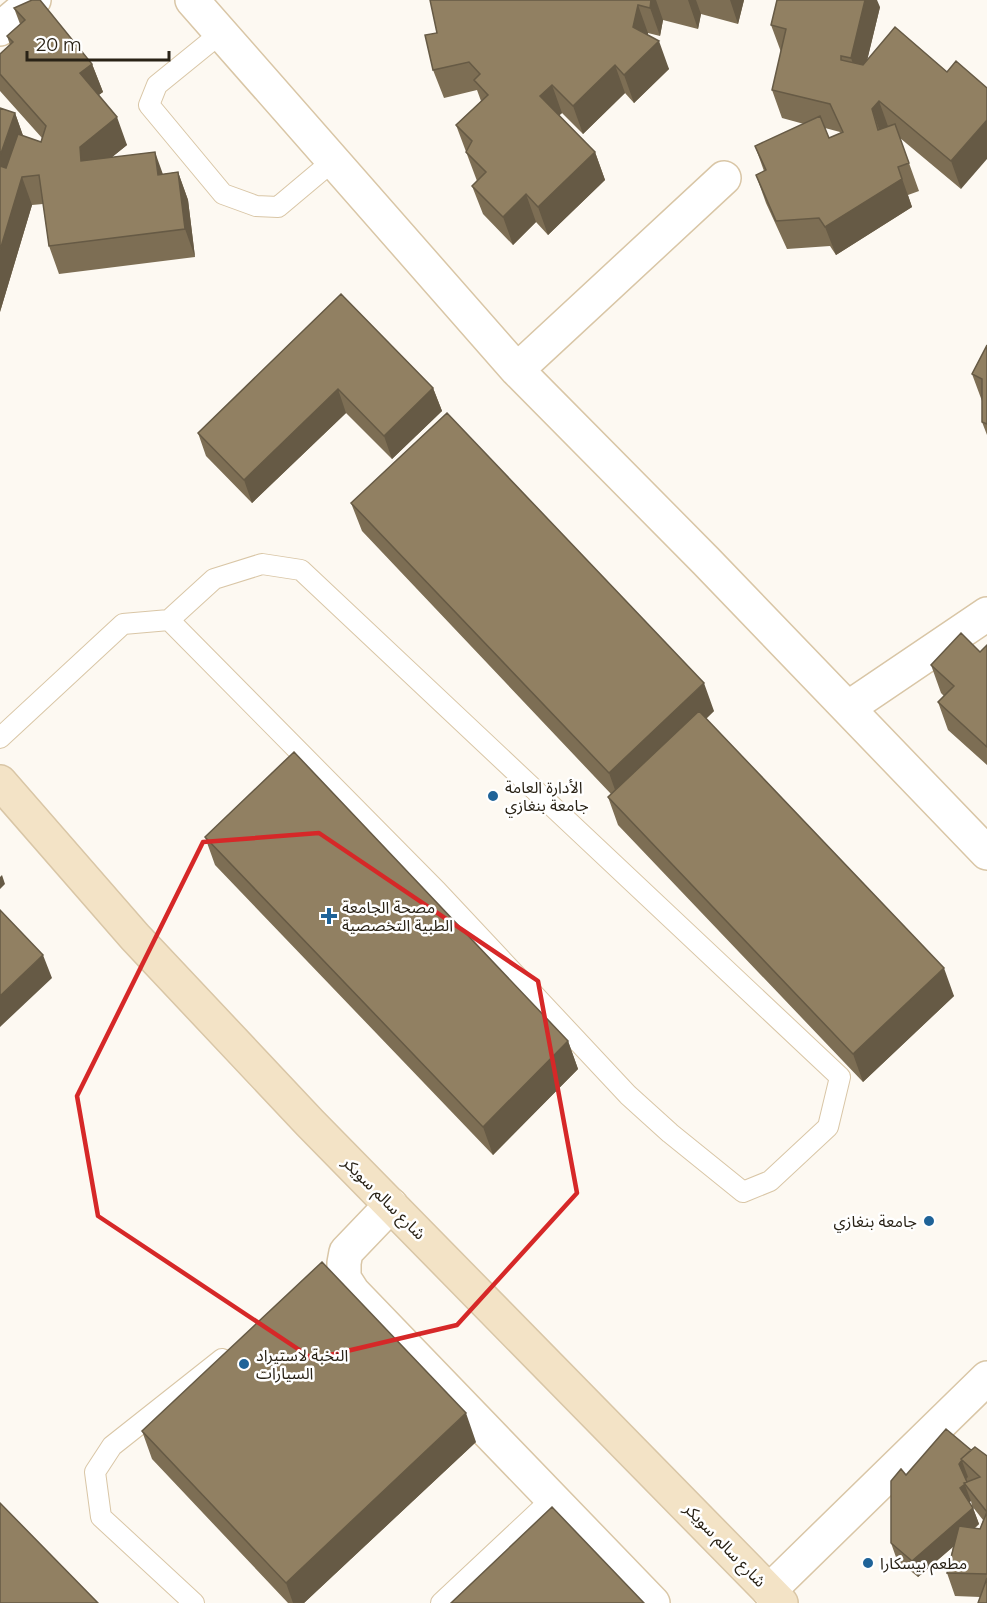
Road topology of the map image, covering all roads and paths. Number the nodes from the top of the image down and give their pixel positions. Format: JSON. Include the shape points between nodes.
{"nodes":[{"id":1,"x":34,"y":0,"type":"edge"},
{"id":2,"x":192,"y":0,"type":"edge"},
{"id":3,"x":0,"y":29,"type":"edge"},
{"id":4,"x":221,"y":33,"type":"junction"},
{"id":5,"x":333,"y":160,"type":"junction"},
{"id":6,"x":724,"y":178,"type":"dead end"},
{"id":7,"x":517,"y":370,"type":"junction"},
{"id":8,"x":987,"y":614,"type":"edge"},
{"id":9,"x":169,"y":620,"type":"junction"},
{"id":10,"x":848,"y":708,"type":"junction"},
{"id":11,"x":0,"y":738,"type":"edge"},
{"id":12,"x":0,"y":783,"type":"edge"},
{"id":13,"x":987,"y":853,"type":"edge"},
{"id":14,"x":391,"y":1205,"type":"junction"},
{"id":15,"x":232,"y":1351,"type":"edge"},
{"id":16,"x":987,"y":1378,"type":"edge"},
{"id":17,"x":552,"y":1499,"type":"junction"},
{"id":18,"x":775,"y":1597,"type":"edge"},
{"id":19,"x":194,"y":1603,"type":"edge"},
{"id":20,"x":441,"y":1603,"type":"edge"},
{"id":21,"x":653,"y":1603,"type":"edge"}],
"edges":[{"from":1,"to":3,"type":"street"},
{"from":2,"to":4,"type":"street"},
{"from":4,"to":5,"type":"street"},
{"from":4,"to":5,"type":"lane","via":[[157,85],[149,105],[223,194],[256,206],[278,207]]},
{"from":5,"to":7,"type":"street"},
{"from":6,"to":7,"type":"street"},
{"from":7,"to":10,"type":"street"},
{"from":8,"to":10,"type":"street"},
{"from":9,"to":9,"type":"lane","via":[[214,579],[262,564],[301,570],[840,1077],[828,1127],[770,1181],[743,1192],[628,1095],[437,891]]},
{"from":9,"to":11,"type":"lane","via":[[123,624]]},
{"from":10,"to":13,"type":"street"},
{"from":12,"to":14,"type":"street","name":"شارع سالم سويكر","via":[[135,937]]},
{"from":14,"to":17,"type":"street","via":[[334,1270]]},
{"from":14,"to":18,"type":"street","name":"شارع سالم سويكر"},
{"from":15,"to":19,"type":"lane","via":[[112,1446],[95,1472],[101,1517]]},
{"from":16,"to":18,"type":"street"},
{"from":17,"to":20,"type":"lane"},
{"from":17,"to":21,"type":"street"}]}
